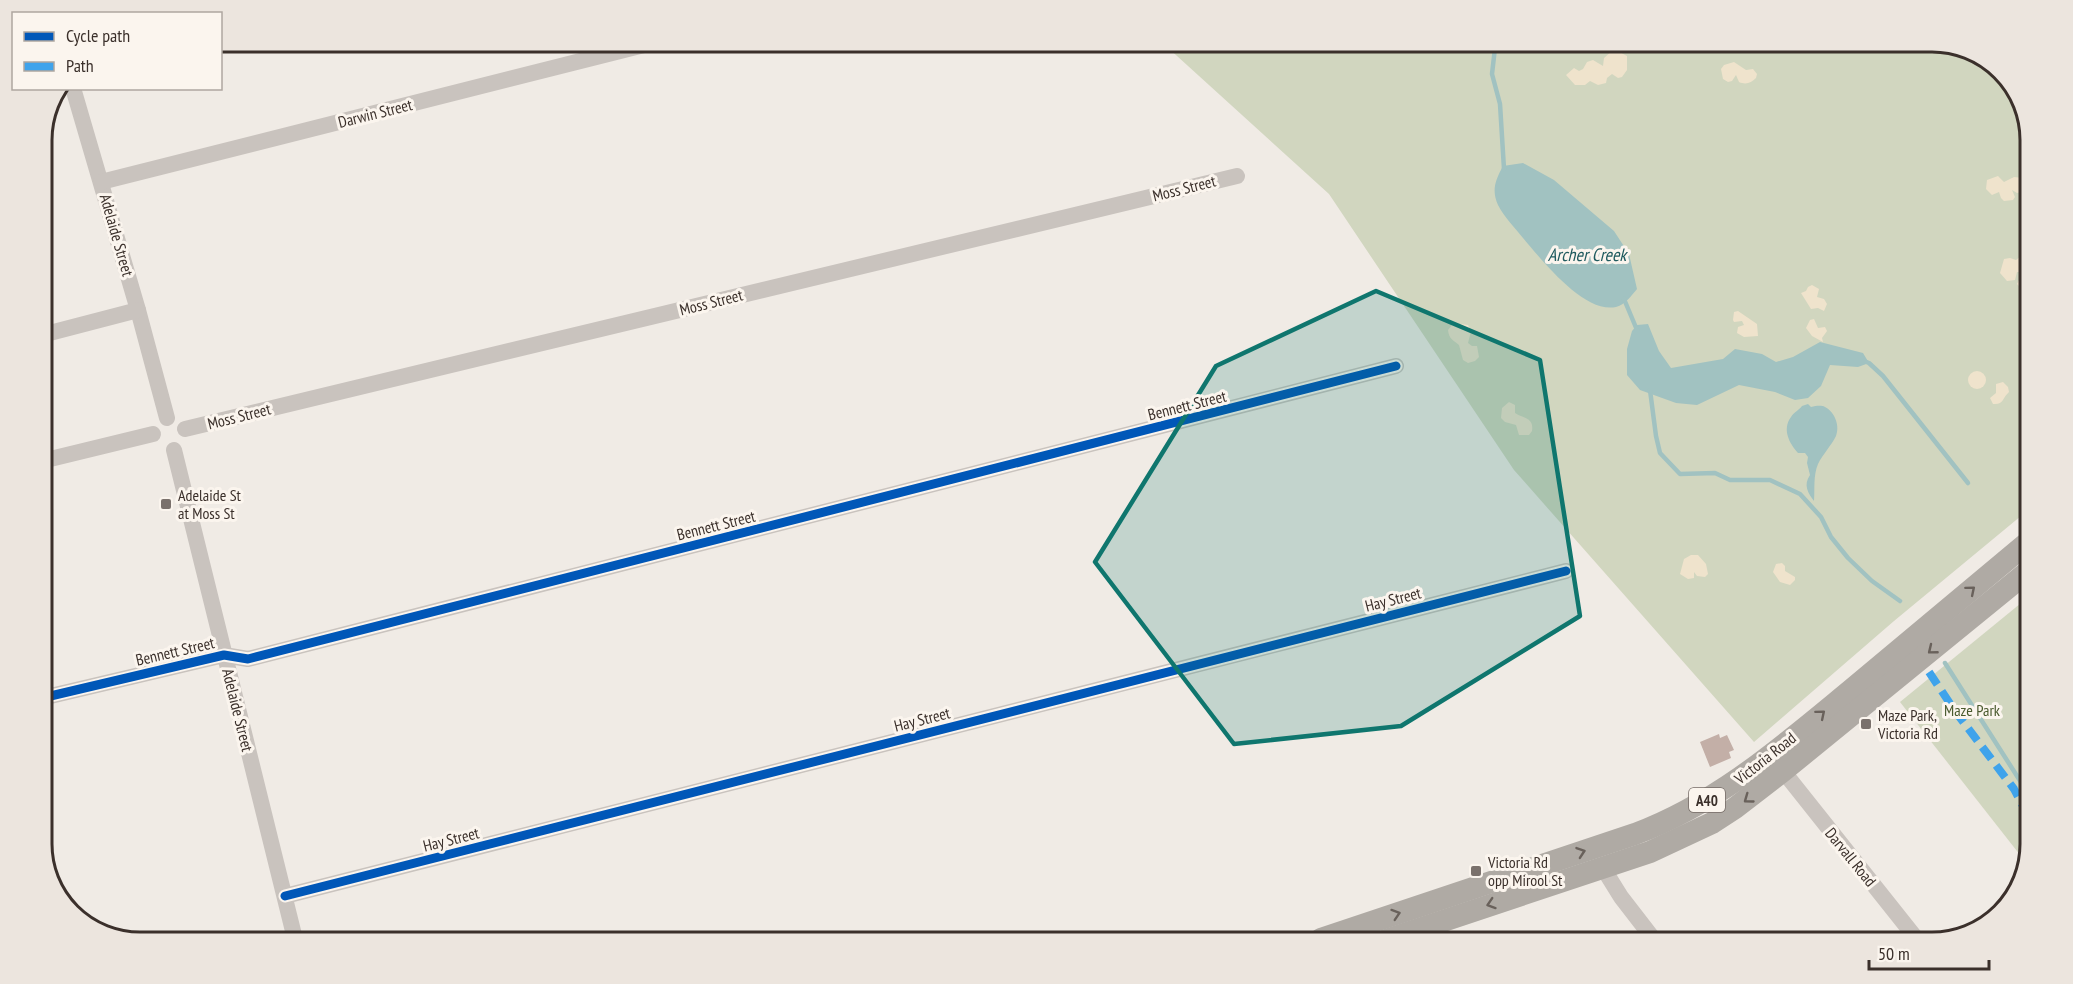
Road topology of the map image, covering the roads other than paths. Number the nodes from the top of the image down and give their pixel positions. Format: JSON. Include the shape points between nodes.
{"nodes":[{"id":1,"x":616,"y":52,"type":"edge"},
{"id":2,"x":74,"y":90,"type":"edge"},
{"id":3,"x":1237,"y":176,"type":"dead end"},
{"id":4,"x":101,"y":182,"type":"junction"},
{"id":5,"x":138,"y":310,"type":"junction"},
{"id":6,"x":53,"y":332,"type":"edge"},
{"id":7,"x":1396,"y":366,"type":"dead end"},
{"id":8,"x":167,"y":418,"type":"junction"},
{"id":9,"x":185,"y":429,"type":"junction"},
{"id":10,"x":153,"y":434,"type":"junction"},
{"id":11,"x":174,"y":450,"type":"junction"},
{"id":12,"x":53,"y":458,"type":"edge"},
{"id":13,"x":2020,"y":549,"type":"edge"},
{"id":14,"x":1566,"y":571,"type":"dead end"},
{"id":15,"x":2020,"y":578,"type":"edge"},
{"id":16,"x":224,"y":654,"type":"junction"},
{"id":17,"x":53,"y":695,"type":"edge"},
{"id":18,"x":1784,"y":771,"type":"junction"},
{"id":19,"x":1603,"y":868,"type":"junction"},
{"id":20,"x":285,"y":896,"type":"junction"},
{"id":21,"x":293,"y":932,"type":"edge"},
{"id":22,"x":1342,"y":932,"type":"edge"},
{"id":23,"x":1410,"y":932,"type":"edge"},
{"id":24,"x":1648,"y":932,"type":"edge"},
{"id":25,"x":1911,"y":932,"type":"edge"}],
"edges":[{"from":1,"to":4,"type":"street","name":"Darwin Street"},
{"from":2,"to":4,"type":"street","name":"Adelaide Street"},
{"from":3,"to":9,"type":"street","name":"Moss Street"},
{"from":4,"to":5,"type":"street","name":"Adelaide Street"},
{"from":5,"to":6,"type":"street"},
{"from":5,"to":8,"type":"street","name":"Adelaide Street"},
{"from":7,"to":16,"type":"street","name":"Bennett Street","via":[[248,659]]},
{"from":8,"to":9,"type":"street","via":[[180,421]]},
{"from":8,"to":10,"type":"street","via":[[157,423]]},
{"from":9,"to":11,"type":"street","via":[[185,439]]},
{"from":10,"to":11,"type":"street","via":[[160,447]]},
{"from":10,"to":12,"type":"street"},
{"from":11,"to":16,"type":"street","name":"Adelaide Street"},
{"from":22,"to":13,"type":"highway","name":"Victoria Road","number":"A40","one_way":true,"via":[[1635,834],[1685,813],[1772,754]]},
{"from":14,"to":20,"type":"street","name":"Hay Street"},
{"from":15,"to":18,"type":"highway","name":"Victoria Road","number":"A40","one_way":true},
{"from":16,"to":17,"type":"street","name":"Bennett Street"},
{"from":16,"to":20,"type":"street","name":"Adelaide Street"},
{"from":18,"to":19,"type":"highway","name":"Victoria Road","number":"A40","one_way":true,"via":[[1712,823],[1650,852]]},
{"from":18,"to":25,"type":"street","name":"Darvall Road"},
{"from":19,"to":23,"type":"highway","name":"Victoria Road","number":"A40","one_way":true},
{"from":19,"to":24,"type":"street"},
{"from":20,"to":21,"type":"street","name":"Adelaide Street"}]}
